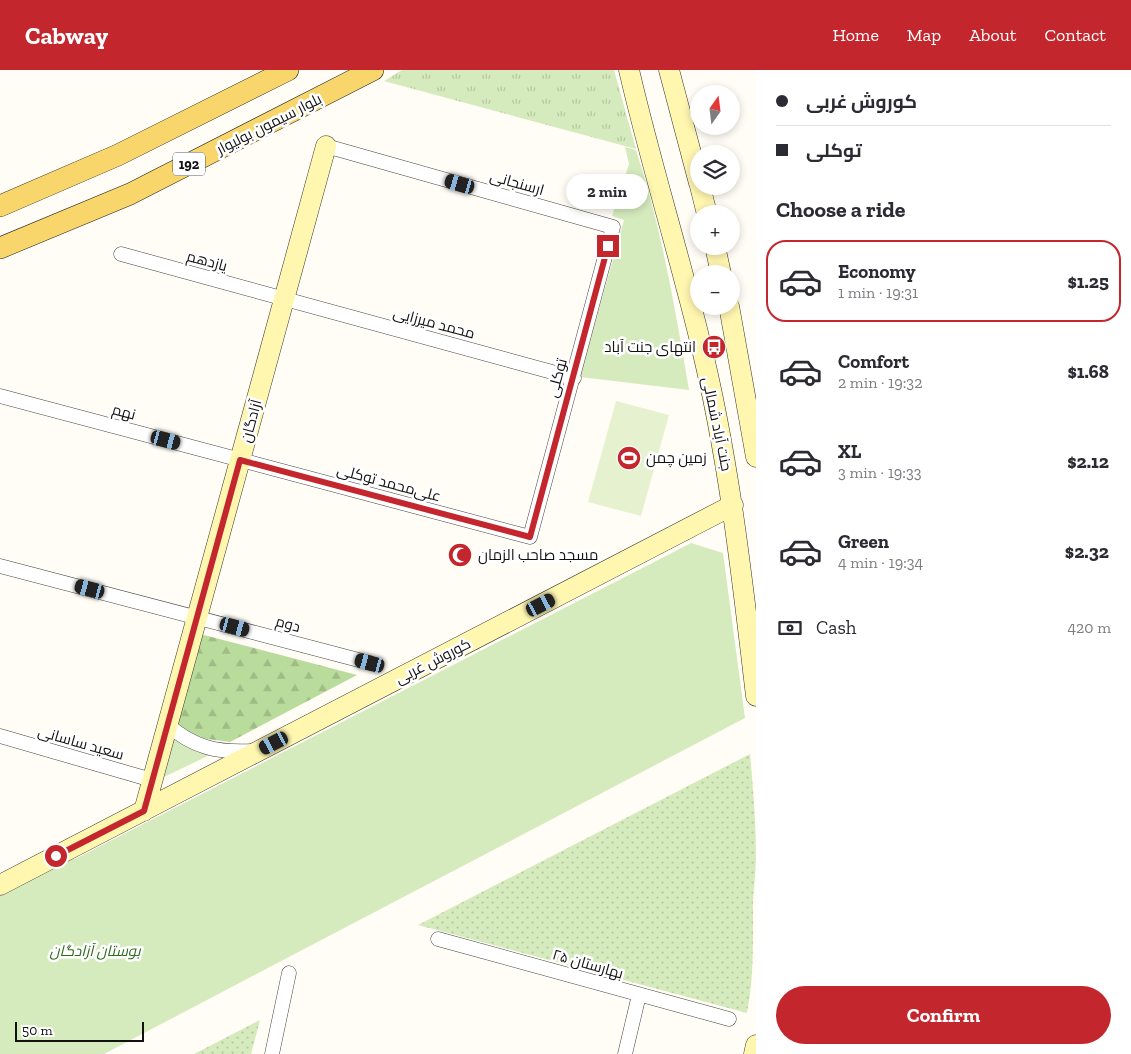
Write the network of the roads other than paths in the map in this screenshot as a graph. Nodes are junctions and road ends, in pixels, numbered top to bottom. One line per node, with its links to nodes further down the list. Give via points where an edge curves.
1 (288, 70): 8 (main road, 192, via 118,155)
2 (373, 70): 10 (main road, بلوار سیمون بولیوار / 192, via 130,194)
3 (622, 70): 5 (street, جنت آباد شمالی)
4 (669, 70): 7 (street)
5 (631, 80): 18 (street, جنت آباد شمالی, via 700,342)
6 (326, 146): 9 (street, ارسنجانی); 12 (street, آزادگان)
7 (690, 148)
8 (0, 206)
9 (613, 227): 14 (street, توکلی)
10 (0, 248)
11 (121, 254): 12 (street, یازدهم)
12 (284, 299): 14 (street, محمد میرزایی); 17 (street, آزادگان)
13 (731, 315): 16 (street, جنت آباد شمالی)
14 (574, 378): 19 (street, توکلی)
15 (0, 396): 17 (street, نهم)
16 (756, 457)
17 (240, 460): 19 (street, علی‌محمد توکلی); 21 (street, آزادگان)
18 (733, 505): 23 (street, جنت آباد شمالی); 26 (street, کوروش غربی)
19 (530, 537)
20 (0, 566): 21 (street, دوم)
21 (197, 617): 22 (street, دوم); 24 (street, آزادگان)
22 (370, 663)
23 (756, 696)
24 (168, 724): 26 (street, via 192,743 209,749); 27 (street, آزادگان)
25 (0, 736): 27 (street, سعید ساسانی)
26 (259, 751): 28 (street, کوروش غربی)
27 (152, 780): 28 (street, آزادگان)
28 (144, 811): 29 (street, کوروش غربی)
29 (0, 885)
30 (438, 939): 32 (street, بهارستان ۲۵)
31 (289, 973): 35 (street)
32 (638, 995): 33 (street, بهارستان ۲۵); 36 (street)
33 (729, 1019)
34 (756, 1046): 37 (street)
35 (272, 1054)
36 (624, 1054)
37 (754, 1054)

